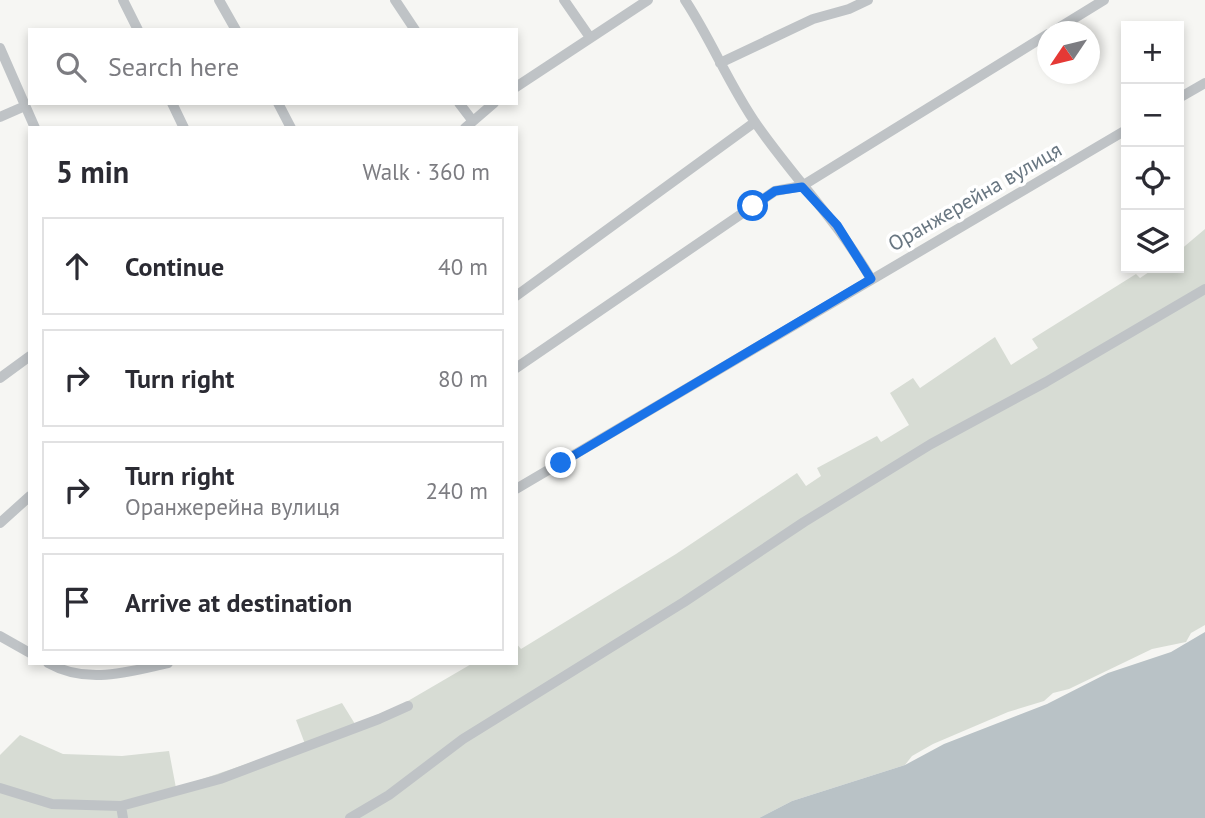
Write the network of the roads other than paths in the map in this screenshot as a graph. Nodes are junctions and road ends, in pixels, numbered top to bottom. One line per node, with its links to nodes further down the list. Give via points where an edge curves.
1 (123, 0): 10 (street)
2 (219, 0): 11 (street)
3 (395, 0): 12 (street)
4 (564, 0): 13 (street)
5 (648, 0): 13 (street)
6 (685, 0): 16 (street)
7 (868, 0): 16 (street, via 813,19)
8 (1104, 0): 9 (street)
9 (1070, 21)
10 (137, 28)
11 (235, 28)
12 (414, 28)
13 (589, 36): 18 (street)
14 (1037, 41): 32 (street)
15 (0, 48): 24 (street)
16 (720, 62): 26 (street)
17 (1205, 83): 19 (street)
18 (518, 86)
19 (1184, 96)
20 (173, 105): 29 (street)
21 (279, 105): 30 (street)
22 (461, 105): 27 (street)
23 (492, 105): 27 (street)
24 (25, 106): 25 (street); 28 (street)
25 (0, 117)
26 (755, 122): 32 (street); 35 (street)
27 (468, 124)
28 (34, 126)
29 (183, 126)
30 (290, 126)
31 (1121, 133): 33 (street, Оранжерейна вулиця)
32 (802, 187): 33 (street, via 837,225); 37 (street, via 775,191)
33 (871, 279): 39 (street, Оранжерейна вулиця)
34 (1205, 289): 50 (street, via 931,444 804,522 463,740)
35 (518, 295)
36 (28, 357): 38 (street)
37 (518, 367)
38 (0, 378)
39 (518, 488)
40 (28, 498): 41 (street)
41 (0, 523)
42 (0, 636): 43 (street)
43 (28, 652)
44 (52, 665): 45 (street, via 93,676)
45 (160, 665)
46 (408, 706): 48 (street, via 197,787)
47 (0, 788): 48 (street, via 52,803)
48 (121, 806): 49 (street)
49 (123, 818)
50 (350, 818)

